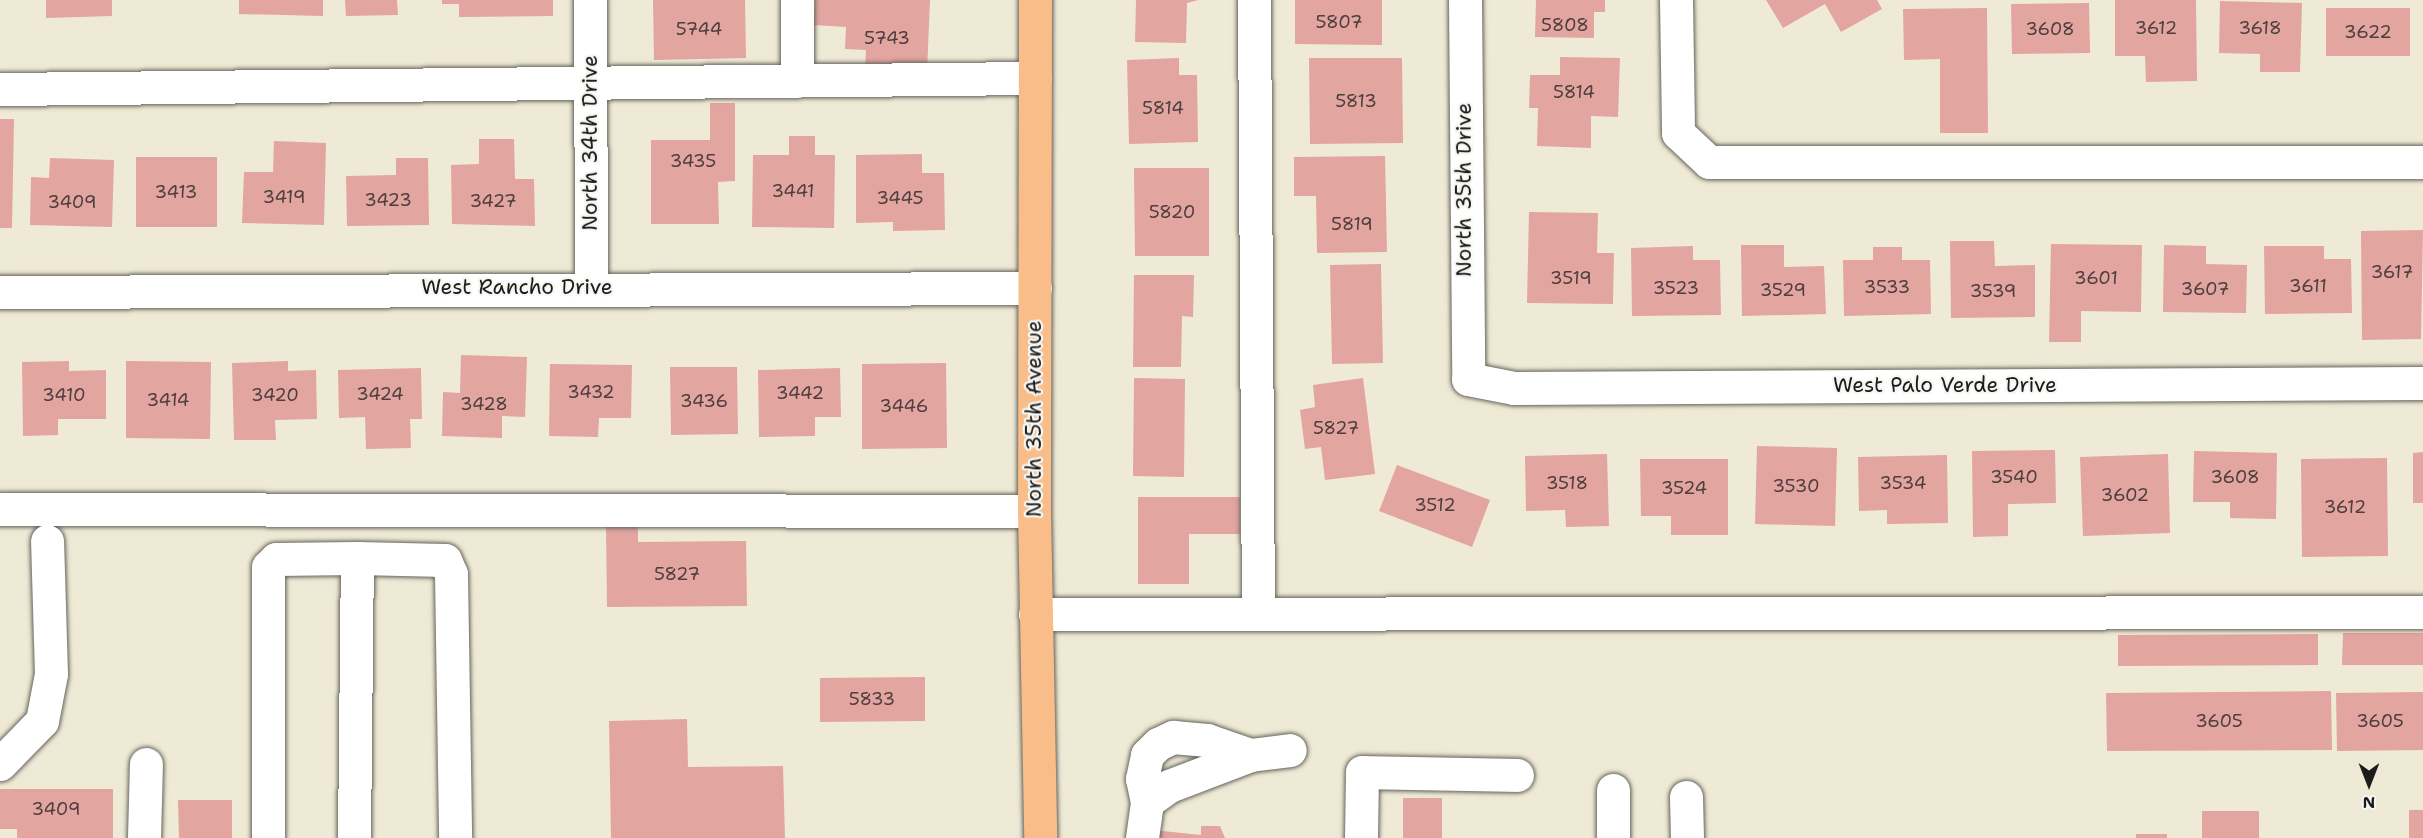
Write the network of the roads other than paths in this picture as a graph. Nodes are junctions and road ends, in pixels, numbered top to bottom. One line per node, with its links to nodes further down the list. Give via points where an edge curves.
1 (590, 0): 9 (street, North 34th Drive)
2 (797, 0): 8 (street)
3 (1035, 0): 7 (main road, North 35th Avenue)
4 (1254, 0): 23 (street)
5 (1465, 0): 15 (street, North 35th Drive)
6 (1676, 0): 11 (street, via 1678,133 1709,162)
7 (1035, 78): 8 (street); 13 (main road, North 35th Avenue)
8 (797, 81): 9 (street)
9 (590, 84): 10 (street); 12 (street, North 34th Drive)
10 (0, 89)
11 (2423, 162)
12 (591, 286): 13 (street, West Rancho Drive); 14 (street, West Rancho Drive)
13 (1035, 288): 18 (main road, North 35th Avenue)
14 (0, 292)
15 (1468, 379): 16 (street, West Palo Verde Drive, via 1514,387)
16 (2423, 382)
17 (0, 509): 18 (street)
18 (1034, 511): 22 (main road, North 35th Avenue)
19 (47, 541): 25 (street, via 51,674 42,721)
20 (357, 558): 31 (street, via 276,559 268,567 264,604); 32 (street); 33 (street, via 445,560 453,585)
21 (2423, 612): 23 (street)
22 (1035, 614): 23 (street); 34 (main road, North 35th Avenue)
23 (1258, 614)
24 (1290, 750): 35 (street, via 1250,755 1207,740 1173,737 1158,744 1147,755 1142,779 1147,802)
25 (0, 764)
26 (146, 764): 30 (street)
27 (1517, 775): 36 (street, via 1362,772)
28 (1613, 790): 37 (street)
29 (1686, 797): 38 (street)
30 (144, 838)
31 (268, 838)
32 (354, 838)
33 (455, 838)
34 (1040, 838)
35 (1142, 838)
36 (1361, 838)
37 (1613, 838)
38 (1687, 838)

